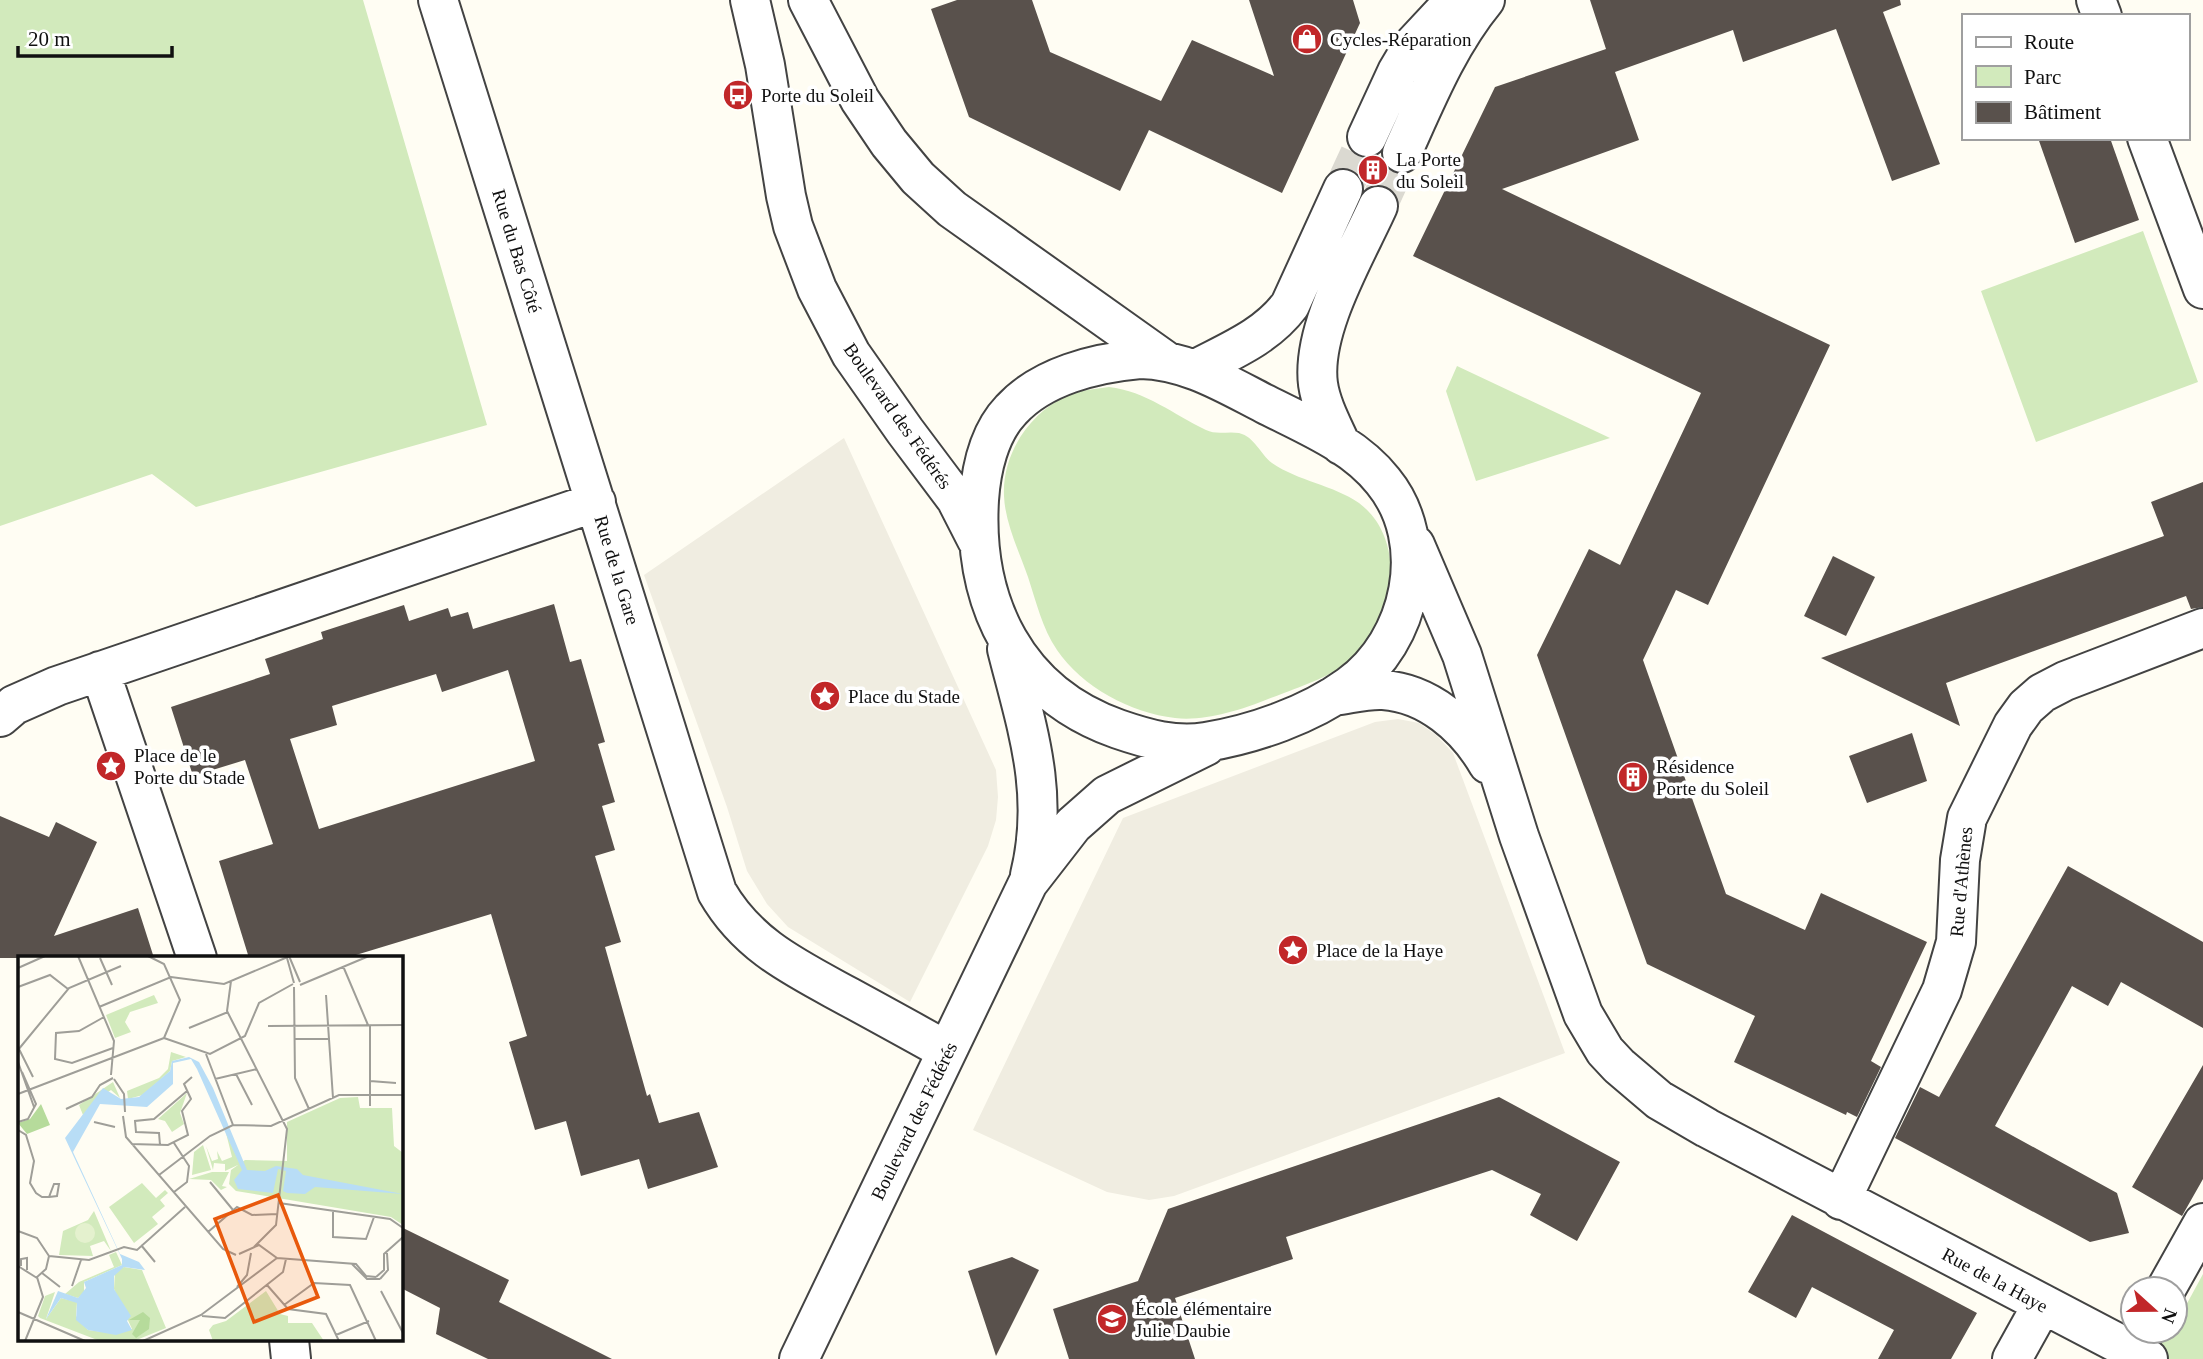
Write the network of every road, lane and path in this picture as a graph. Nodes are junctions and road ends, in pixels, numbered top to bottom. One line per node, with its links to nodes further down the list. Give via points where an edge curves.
1 (438, 0): 13 (street, Rue du Bas Côté)
2 (750, 0): 15 (street, Boulevard des Fédérés, via 788,206 817,289 851,354 956,499)
3 (808, 0): 11 (street, via 860,100 918,178 952,209)
4 (1472, 2): 5 (street, via 1413,45); 7 (street)
5 (1367, 137)
6 (2148, 140): 10 (street)
7 (1402, 153)
8 (1343, 189): 11 (street, via 1282,315 1242,346)
9 (1378, 206): 12 (street, via 1331,311 1319,353 1318,384)
10 (2203, 289)
11 (1181, 365): 12 (street); 15 (street, via 1140,359 1108,362 1037,389 1011,410 993,438 984,468)
12 (1341, 445): 14 (street, via 1381,478)
13 (596, 502): 18 (street, Rue de la Gare); 25 (street, Rue de la Gare, via 717,892 729,912 788,964)
14 (1406, 524): 19 (street, via 1411,581 1400,619 1368,669); 22 (street, via 1462,655)
15 (980, 547): 17 (street, via 984,576)
16 (2203, 628): 26 (street, Rue d'Athènes, via 2065,681 2042,693 2013,724 1967,818 1956,942 1942,990)
17 (1004, 637): 21 (street, via 1046,688 1093,719 1168,743); 23 (street, Boulevard des Fédérés, via 1039,798 1038,837)
18 (100, 671): 20 (street, Rue de la Gare, via 34,694); 24 (street)
19 (1334, 696): 21 (street, via 1295,715); 22 (street, via 1383,690 1439,709 1477,746)
20 (0, 717)
21 (1221, 739): 23 (street, Boulevard des Fédérés, via 1107,795 1073,825)
22 (1505, 795): 26 (street, via 1574,993 1605,1051 1637,1083 1681,1114)
23 (1028, 883): 25 (street, Boulevard des Fédérés)
24 (196, 956)
25 (947, 1051): 31 (street, Boulevard des Fédérés)
26 (1842, 1200): 29 (street, Rue de la Haye)
27 (2203, 1223): 28 (street)
28 (2174, 1275)
29 (2042, 1305): 30 (street, Rue de la Haye); 32 (street)
30 (2141, 1347)
31 (799, 1359)
32 (2012, 1359)

